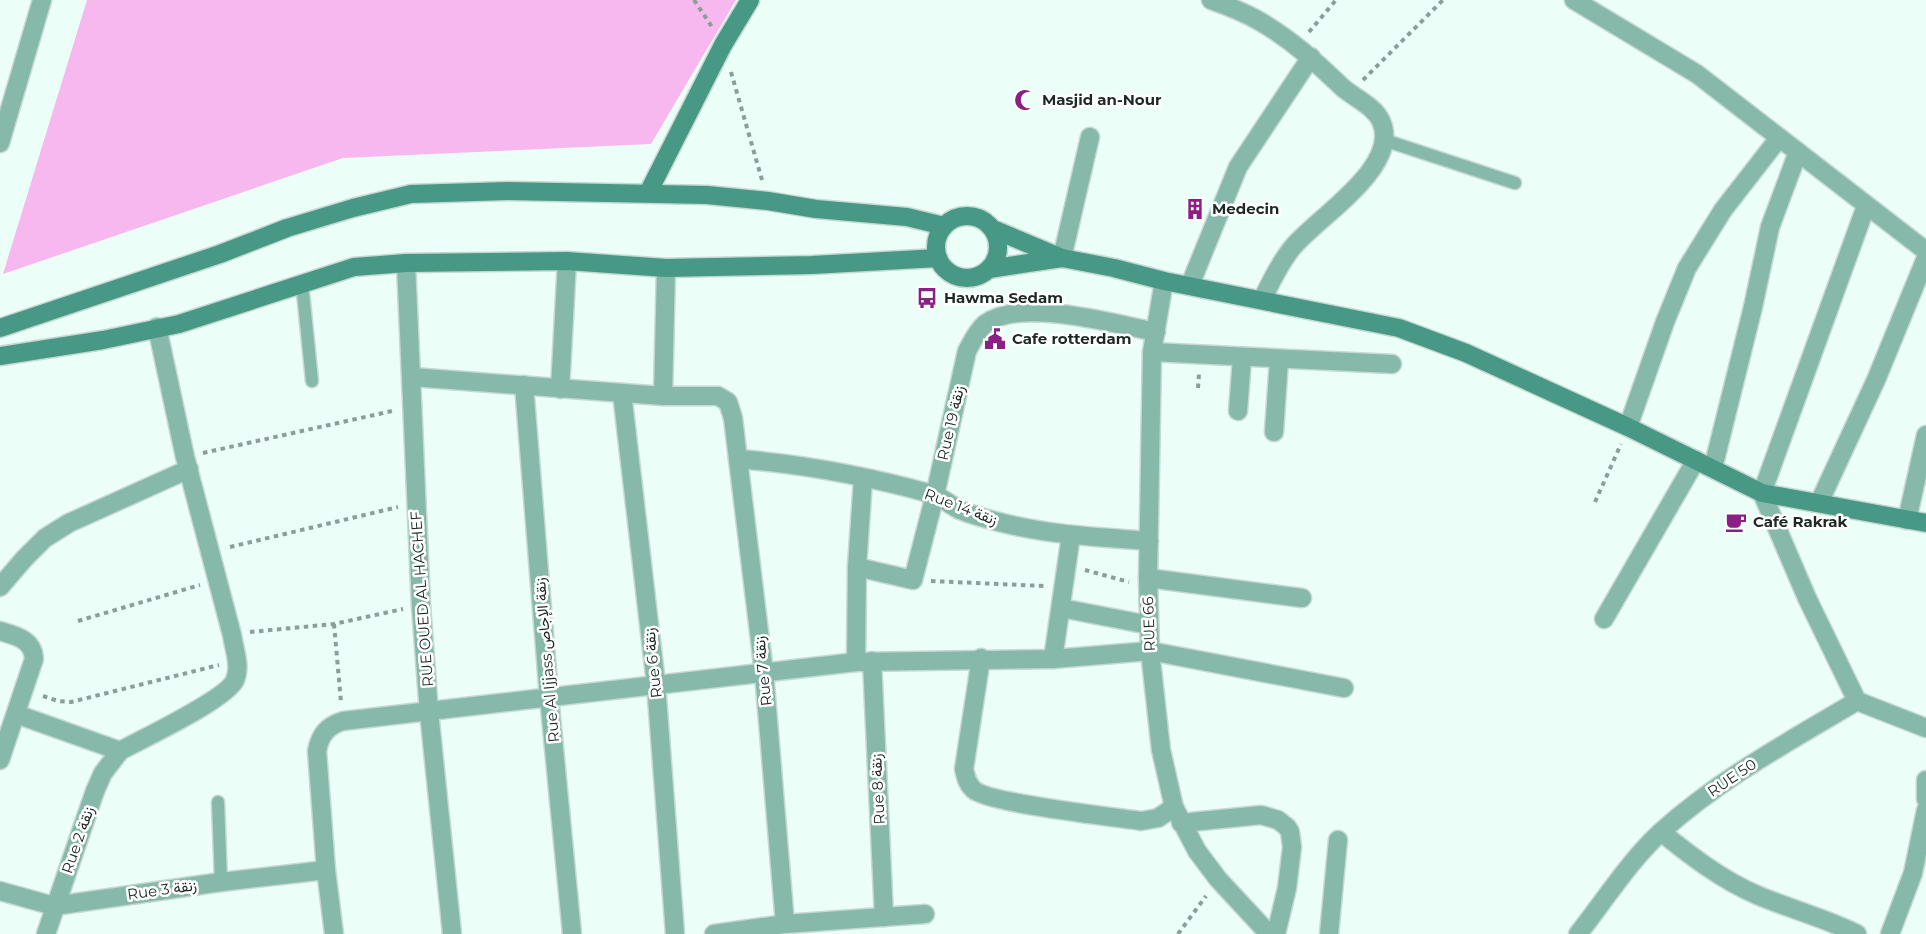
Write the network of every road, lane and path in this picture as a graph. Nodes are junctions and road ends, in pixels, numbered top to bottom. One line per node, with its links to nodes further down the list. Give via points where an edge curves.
1 (694, 0): 8 (path)
2 (750, 0): 8 (street)
3 (1211, 0): 9 (street, via 1260,21)
4 (1336, 0): 9 (path)
5 (1443, 0): 10 (path)
6 (1574, 0): 12 (street, via 1696,74)
7 (39, 3): 14 (street)
8 (723, 45): 17 (street); 18 (path)
9 (1304, 52): 10 (street); 32 (street, via 1238,167)
10 (1350, 94): 13 (street, via 1377,114)
11 (1090, 136): 24 (street)
12 (1779, 138): 15 (street); 50 (street, via 1723,210 1687,268)
13 (1384, 140): 16 (lane); 33 (street, via 1377,161 1365,178 1292,248)
14 (0, 143)
15 (1798, 152): 19 (street); 56 (street, via 1770,227)
16 (1515, 183)
17 (648, 194): 18 (street); 35 (street, via 508,191 429,193 384,199 287,228)
18 (768, 201): 20 (street, via 907,217)
19 (1866, 206): 22 (street); 58 (street)
20 (944, 226): 21 (street, via 969,215 987,222); 23 (street, via 936,241)
21 (993, 229): 24 (street); 29 (street, via 999,245)
22 (1926, 251)
23 (938, 258): 28 (street); 29 (street, via 951,274 961,278 981,275)
24 (1062, 258): 29 (street); 30 (street)
25 (1926, 258): 62 (street, via 1876,380)
26 (567, 261): 27 (street); 28 (street); 45 (street)
27 (405, 263): 31 (street, via 354,267); 42 (street, RUE OUED AL HACHEF)
28 (666, 268): 47 (street)
29 (989, 269)
30 (1164, 281): 32 (street); 36 (street, RUE 66)
31 (302, 283): 34 (street, via 179,324); 43 (lane)
32 (1190, 285): 33 (street)
33 (1262, 300): 50 (street, via 1399,328 1466,353)
34 (157, 327): 38 (street); 55 (street)
35 (0, 328)
36 (1156, 332): 37 (street, RUE 66); 59 (street, Rue 19 زنقة, via 1049,313 1002,316 985,325 968,351)
37 (1152, 352): 39 (street); 66 (street, RUE 66)
38 (0, 356)
39 (1242, 358): 40 (street); 49 (street)
40 (1279, 360): 41 (street); 51 (street)
41 (1392, 364)
42 (412, 377): 44 (street); 48 (street, RUE OUED AL HACHEF)
43 (312, 381)
44 (524, 385): 45 (street); 93 (street, Rue Al Ijjass زنقة الإجاص)
45 (560, 389): 46 (street)
46 (622, 393): 47 (street); 90 (street, Rue 6 زنقة)
47 (663, 396): 53 (street, Rue 7 زنقة, via 720,397 728,402)
48 (413, 406): 55 (path); 60 (street, RUE OUED AL HACHEF)
49 (1238, 411)
50 (1629, 427): 54 (street); 61 (path)
51 (1274, 432)
52 (1926, 435): 63 (street)
53 (738, 459): 57 (street, Rue 14 زنقة); 89 (street, Rue 7 زنقة)
54 (1696, 460): 56 (street); 78 (street)
55 (187, 463): 67 (street); 73 (street, via 45,538)
56 (1713, 468): 58 (street)
57 (862, 479): 59 (street, Rue 14 زنقة); 69 (street, Rue 8 زنقة)
58 (1762, 493): 62 (street); 94 (street, via 1806,598)
59 (935, 495): 65 (street, Rue 14 زنقة, via 961,510 999,522); 71 (street, Rue 19 زنقة)
60 (416, 502): 67 (path); 76 (street, RUE OUED AL HACHEF)
61 (1595, 502)
62 (1819, 503): 63 (street)
63 (1907, 520): 64 (street)
64 (1926, 523)
65 (1071, 535): 66 (street, Rue 14 زنقة); 68 (street)
66 (1149, 542): 72 (street, RUE 66)
67 (211, 552): 70 (street)
68 (1067, 564): 72 (path); 74 (street)
69 (857, 567): 71 (street); 88 (street, Rue 8 زنقة, via 856,623)
70 (218, 579): 79 (path); 83 (street)
71 (913, 580): 74 (path)
72 (1148, 583): 75 (street); 81 (street, RUE 66)
73 (0, 587)
74 (1064, 587): 77 (street)
75 (1302, 598)
76 (421, 606): 80 (path); 95 (street, RUE OUED AL HACHEF)
77 (1061, 608): 81 (street); 86 (street)
78 (1604, 620)
79 (78, 621)
80 (334, 624): 83 (path); 97 (path)
81 (1149, 626): 84 (street, RUE 66)
82 (0, 631): 91 (street, via 18,636 31,646 34,659)
83 (232, 634): 87 (street)
84 (1150, 651): 86 (street); 92 (street); 105 (street, RUE 66, via 1161,750)
85 (981, 658): 86 (street); 88 (street); 105 (street, via 964,769 974,790 1000,799 1141,821)
86 (1053, 659)
87 (237, 660): 91 (path, via 71,702 51,699); 99 (street, via 236,678 227,690)
88 (864, 661): 89 (street); 114 (street, Rue 8 زنقة)
89 (764, 673): 90 (street); 115 (street, Rue 7 زنقة)
90 (656, 684): 93 (street); 120 (street, Rue 6 زنقة)
91 (24, 687): 96 (street)
92 (1344, 688)
93 (549, 697): 95 (street); 119 (street, Rue Al Ijjass زنقة الإجاص)
94 (1857, 701): 98 (street); 106 (street, RUE 50, via 1715,788)
95 (429, 712): 97 (street); 118 (street, RUE OUED AL HACHEF)
96 (16, 714): 99 (street); 100 (street)
97 (343, 721): 108 (street, via 326,730 317,751)
98 (1926, 728)
99 (120, 751): 112 (street, Rue 2 زنقة, via 99,781)
100 (0, 760)
101 (1926, 780): 102 (street)
102 (1926, 799)
103 (218, 802): 110 (lane)
104 (1926, 810): 128 (street, via 1912,873)
105 (1178, 815): 109 (street, RUE 66); 124 (street, via 1207,821 1261,814 1287,827 1292,847 1283,914)
106 (1661, 832): 126 (street, RUE 50); 127 (street, via 1699,862 1755,894)
107 (1338, 840): 125 (street)
108 (326, 870): 110 (street, Rue 3 زنقة); 117 (street)
109 (1218, 879): 122 (path); 123 (street, RUE 66)
110 (221, 882): 112 (street, Rue 3 زنقة)
111 (0, 891): 112 (street, Rue 3 زنقة)
112 (54, 906): 116 (street, Rue 2 زنقة)
113 (925, 914): 114 (street)
114 (884, 917): 115 (street)
115 (785, 924): 121 (street)
116 (46, 934)
117 (334, 934)
118 (452, 934)
119 (572, 934)
120 (675, 934)
121 (714, 934)
122 (1178, 934)
123 (1269, 934)
124 (1276, 934)
125 (1329, 934)
126 (1578, 934)
127 (1857, 934)
128 (1890, 934)

